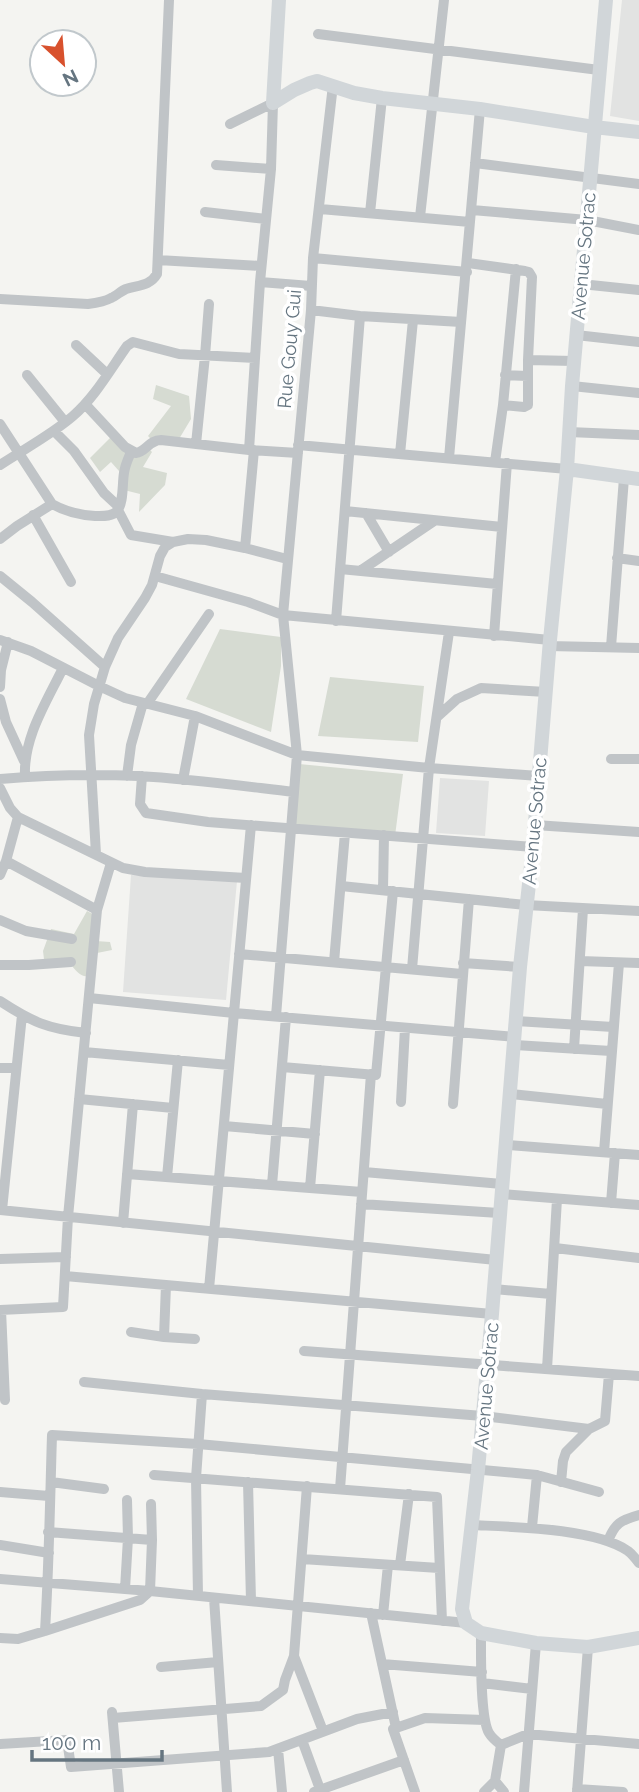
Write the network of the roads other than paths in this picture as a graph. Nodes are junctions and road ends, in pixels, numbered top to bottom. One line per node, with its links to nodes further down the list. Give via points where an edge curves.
1 (169, 0): 31 (street)
2 (279, 0): 10 (street)
3 (444, 0): 6 (street)
4 (606, 0): 7 (street, Avenue Sotrac)
5 (317, 34): 6 (street)
6 (439, 49): 7 (street); 11 (street)
7 (599, 70): 14 (street, Avenue Sotrac)
8 (333, 85): 9 (street); 10 (street, via 310,83); 21 (street, Rue Gouy Gui)
9 (382, 98): 11 (street); 24 (street)
10 (273, 103): 13 (street); 18 (street)
11 (433, 104): 12 (street); 25 (street)
12 (480, 110): 14 (street); 16 (street)
13 (230, 124)
14 (594, 127): 15 (street); 19 (street, Avenue Sotrac)
15 (639, 132)
16 (475, 163): 19 (street); 22 (street)
17 (216, 165): 18 (street)
18 (271, 169): 26 (street)
19 (591, 178): 20 (street); 27 (street, Avenue Sotrac)
20 (639, 184)
21 (320, 209): 24 (street); 30 (street, Rue Gouy Gui)
22 (472, 210): 27 (street); 28 (street)
23 (205, 212): 26 (street)
24 (370, 213): 25 (street)
25 (420, 217): 28 (street)
26 (266, 219): 32 (street)
27 (587, 220): 29 (street); 36 (street, Avenue Sotrac)
28 (470, 222): 33 (street)
29 (639, 230)
30 (313, 258): 33 (street); 37 (street, Rue Gouy Gui)
31 (158, 260): 32 (street); 39 (street, via 153,280 100,302)
32 (261, 266): 35 (street)
33 (467, 267): 34 (street); 44 (street)
34 (516, 269): 50 (street, via 529,272 533,279); 54 (street)
35 (260, 282): 37 (street); 49 (street)
36 (581, 284): 38 (street); 45 (street, Avenue Sotrac)
37 (312, 286): 41 (street, Rue Gouy Gui)
38 (639, 290)
39 (0, 299)
40 (209, 304): 48 (street)
41 (311, 310): 42 (street); 66 (street, Rue Gouy Gui)
42 (360, 317): 43 (street); 67 (street)
43 (413, 320): 44 (street); 71 (street)
44 (461, 322): 72 (street)
45 (576, 335): 46 (street); 51 (street, Avenue Sotrac)
46 (639, 342)
47 (76, 345): 52 (street)
48 (205, 356): 49 (street); 52 (street, via 133,342); 65 (street)
49 (255, 358): 68 (street)
50 (528, 360): 51 (street); 55 (street)
51 (574, 361): 56 (street, Avenue Sotrac)
52 (107, 374): 58 (street)
53 (27, 375): 60 (street)
54 (505, 375): 55 (street); 59 (street)
55 (528, 376): 59 (street, via 527,407)
56 (572, 386): 57 (street); 63 (street, Avenue Sotrac)
57 (639, 393)
58 (85, 404): 60 (street); 70 (street)
59 (503, 405): 73 (street)
60 (65, 422): 62 (street)
61 (0, 424): 69 (street)
62 (54, 430): 69 (street); 80 (street)
63 (569, 432): 64 (street); 76 (street, Avenue Sotrac)
64 (639, 435)
65 (195, 444): 68 (street); 70 (street, via 156,440 140,453)
66 (298, 449): 67 (street); 68 (street); 91 (street, Rue Gouy Gui)
67 (350, 449): 71 (street); 81 (street)
68 (251, 450): 88 (street)
69 (19, 452): 75 (street); 79 (street)
70 (131, 452): 80 (street)
71 (400, 454): 72 (street)
72 (449, 458): 73 (street)
73 (495, 462): 74 (street)
74 (507, 463): 76 (street); 85 (street)
75 (0, 465)
76 (566, 469): 77 (street); 105 (street, Avenue Sotrac)
77 (624, 478): 78 (street); 90 (street)
78 (639, 479)
79 (52, 504): 80 (street, via 80,515 111,515); 83 (street)
80 (118, 509): 87 (street, via 131,535)
81 (345, 511): 82 (street); 93 (street)
82 (366, 513): 84 (street); 89 (street)
83 (33, 515): 86 (street); 97 (street)
84 (435, 520): 85 (street); 89 (street)
85 (502, 527): 98 (street)
86 (0, 539)
87 (173, 542): 88 (street, via 188,538); 96 (street, via 160,556)
88 (245, 548): 91 (street)
89 (389, 551): 94 (street)
90 (617, 558): 92 (street); 106 (street)
91 (287, 559): 100 (street, Rue Gouy Gui)
92 (639, 561)
93 (340, 569): 94 (street); 101 (street)
94 (360, 571): 98 (street)
95 (0, 576): 108 (street)
96 (155, 576): 100 (street); 108 (street)
97 (71, 582)
98 (498, 584): 103 (street)
99 (209, 614): 114 (street)
100 (283, 615): 101 (street); 117 (street, Rue Gouy Gui)
101 (336, 621): 102 (street)
102 (449, 632): 103 (street); 116 (street)
103 (494, 636): 105 (street)
104 (4, 641): 109 (street); 110 (street)
105 (550, 643): 106 (street); 112 (street, Avenue Sotrac)
106 (611, 647): 107 (street)
107 (639, 648)
108 (105, 667): 111 (street)
109 (63, 668): 111 (street); 120 (street, via 31,734)
110 (0, 687)
111 (99, 687): 114 (street); 122 (street, via 90,721)
112 (546, 692): 116 (street, via 481,688 457,699); 125 (street, Avenue Sotrac)
113 (0, 699): 120 (street)
114 (145, 704): 115 (street); 123 (street, via 131,745)
115 (195, 716): 117 (street); 128 (street)
116 (436, 718): 121 (street)
117 (297, 755): 121 (street); 130 (street, Rue Gouy Gui)
118 (611, 759): 119 (street)
119 (639, 759)
120 (24, 761): 126 (street)
121 (429, 768): 125 (street); 138 (street)
122 (91, 775): 123 (street); 126 (street); 140 (street)
123 (127, 776): 124 (street)
124 (142, 776): 128 (street); 132 (street, via 140,804 146,813)
125 (539, 776): 133 (street, Avenue Sotrac)
126 (25, 777): 127 (street)
127 (0, 779)
128 (183, 780): 130 (street)
129 (0, 788): 131 (street)
130 (294, 792): 134 (street, Rue Gouy Gui)
131 (18, 817): 140 (street); 141 (street)
132 (251, 825): 134 (street); 144 (street)
133 (535, 825): 136 (street); 139 (street, Avenue Sotrac)
134 (291, 828): 135 (street); 156 (street, Rue Gouy Gui)
135 (345, 832): 137 (street); 145 (street)
136 (639, 832)
137 (384, 835): 138 (street); 146 (street)
138 (423, 838): 139 (street); 147 (street)
139 (533, 847): 149 (street, Avenue Sotrac)
140 (96, 854): 142 (street)
141 (6, 861): 143 (street); 151 (street)
142 (111, 863): 144 (street, via 145,872); 151 (street)
143 (0, 875)
144 (246, 878): 155 (street)
145 (341, 886): 146 (street); 159 (street)
146 (388, 891): 147 (street); 163 (street)
147 (419, 894): 148 (street); 166 (street)
148 (469, 898): 149 (street); 165 (street)
149 (526, 905): 150 (street); 164 (street, Avenue Sotrac)
150 (583, 909): 152 (street); 157 (street)
151 (97, 910): 167 (street)
152 (639, 911)
153 (0, 920): 154 (street, via 26,931)
154 (72, 939)
155 (239, 954): 156 (street); 169 (street)
156 (281, 958): 159 (street); 171 (street, Rue Gouy Gui)
157 (580, 961): 160 (street); 173 (street)
158 (71, 962): 162 (street)
159 (334, 962): 163 (street)
160 (619, 963): 161 (street); 175 (street)
161 (639, 963)
162 (0, 965)
163 (386, 967): 166 (street); 174 (street)
164 (520, 967): 165 (street); 172 (street, Avenue Sotrac)
165 (463, 968): 166 (street); 177 (street)
166 (412, 969)
167 (89, 998): 169 (street); 178 (street)
168 (0, 1002): 170 (street)
169 (234, 1013): 171 (street); 184 (street)
170 (22, 1015): 178 (street, via 54,1028); 187 (street)
171 (281, 1017): 174 (street); 185 (street, Rue Gouy Gui)
172 (516, 1021): 173 (street); 179 (street, Avenue Sotrac)
173 (576, 1024): 175 (street); 180 (street)
174 (381, 1026): 176 (street); 189 (street, via 376,1074)
175 (613, 1027): 181 (street)
176 (405, 1028): 177 (street); 192 (street)
177 (458, 1032): 179 (street); 194 (street)
178 (86, 1033): 182 (street)
179 (515, 1041): 180 (street); 190 (street, Avenue Sotrac)
180 (574, 1049): 181 (street)
181 (611, 1051): 195 (street)
182 (84, 1052): 183 (street); 191 (street)
183 (178, 1060): 184 (street); 196 (street)
184 (229, 1065): 197 (street)
185 (282, 1067): 188 (street); 198 (street, Rue Gouy Gui)
186 (0, 1068): 187 (street)
187 (16, 1068): 203 (street)
188 (320, 1070): 189 (street); 199 (street)
189 (371, 1074): 204 (street)
190 (511, 1094): 195 (street); 200 (street, Avenue Sotrac)
191 (79, 1100): 193 (street); 218 (street)
192 (401, 1102)
193 (133, 1104): 196 (street); 205 (street)
194 (453, 1104)
195 (607, 1104): 201 (street)
196 (173, 1108): 206 (street)
197 (224, 1126): 198 (street); 207 (street)
198 (277, 1131): 199 (street); 208 (street, Rue Gouy Gui)
199 (315, 1134): 209 (street)
200 (507, 1145): 201 (street); 210 (street, Avenue Sotrac)
201 (609, 1153): 202 (street); 213 (street)
202 (639, 1155)
203 (3, 1163): 216 (street)
204 (364, 1172): 210 (street); 211 (street)
205 (127, 1174): 206 (street); 219 (street)
206 (167, 1177): 207 (street)
207 (219, 1181): 208 (street); 220 (street)
208 (272, 1185): 209 (street)
209 (310, 1188): 211 (street)
210 (502, 1189): 212 (street); 217 (street, Avenue Sotrac)
211 (362, 1192): 214 (street)
212 (558, 1199): 213 (street); 222 (street)
213 (611, 1203): 215 (street)
214 (361, 1204): 217 (street); 221 (street)
215 (639, 1205)
216 (1, 1210): 218 (street)
217 (499, 1213): 226 (street, Avenue Sotrac)
218 (68, 1217): 219 (street); 223 (street)
219 (123, 1223): 220 (street)
220 (214, 1232): 221 (street); 229 (street)
221 (358, 1246): 226 (street); 232 (street)
222 (555, 1248): 224 (street); 231 (street)
223 (66, 1257): 225 (street); 227 (street)
224 (639, 1258)
225 (0, 1259)
226 (496, 1260): 230 (street, Avenue Sotrac)
227 (65, 1276): 228 (street); 233 (street, via 63,1307)
228 (166, 1285): 229 (street); 236 (street)
229 (209, 1289): 232 (street)
230 (494, 1289): 231 (street); 234 (street, Avenue Sotrac)
231 (551, 1294): 242 (street)
232 (354, 1301): 234 (street); 239 (street)
233 (0, 1310): 240 (street)
234 (492, 1314): 241 (street, Avenue Sotrac)
235 (131, 1332): 236 (street)
236 (164, 1337): 237 (street)
237 (195, 1339)
238 (304, 1351): 239 (street)
239 (350, 1353): 241 (street); 248 (street)
240 (1, 1358): 247 (street)
241 (488, 1364): 242 (street); 249 (street, Avenue Sotrac)
242 (547, 1369): 243 (street)
243 (609, 1374): 244 (street); 250 (street, via 605,1421)
244 (639, 1376)
245 (84, 1382): 246 (street)
246 (202, 1394): 248 (street); 251 (street)
247 (5, 1400)
248 (346, 1405): 249 (street); 252 (street)
249 (483, 1416): 250 (street); 253 (street, Avenue Sotrac)
250 (589, 1429): 259 (street, via 566,1452)
251 (198, 1444): 252 (street); 256 (street); 257 (street, via 52,1435)
252 (342, 1458): 253 (street); 262 (street)
253 (478, 1470): 255 (street); 270 (street, Avenue Sotrac)
254 (154, 1475): 256 (street)
255 (537, 1475): 259 (street); 271 (street)
256 (196, 1478): 258 (street); 288 (street)
257 (51, 1482): 261 (street); 266 (street)
258 (248, 1482): 260 (street); 290 (street)
259 (562, 1482): 264 (street)
260 (307, 1486): 262 (street); 279 (street)
261 (104, 1489)
262 (340, 1489): 265 (street)
263 (0, 1492): 266 (street)
264 (599, 1492)
265 (409, 1494): 282 (street); 283 (street, via 436,1497)
266 (49, 1496): 272 (street)
267 (127, 1500): 273 (street)
268 (151, 1504): 274 (street)
269 (639, 1516): 275 (street, via 620,1522)
270 (472, 1525): 271 (street); 295 (street, Avenue Sotrac, via 463,1609)
271 (532, 1527): 275 (street)
272 (48, 1532): 273 (street); 278 (street)
273 (128, 1538): 274 (street); 286 (street)
274 (152, 1540): 287 (street)
275 (608, 1541): 277 (street)
276 (0, 1545): 278 (street)
277 (634, 1550): 280 (street)
278 (49, 1553): 285 (street)
279 (302, 1559): 281 (street); 291 (street)
280 (639, 1563)
281 (388, 1565): 282 (street); 293 (street)
282 (400, 1566): 283 (street)
283 (439, 1568): 294 (street)
284 (0, 1579): 285 (street)
285 (48, 1583): 286 (street); 296 (street)
286 (125, 1589): 287 (street)
287 (150, 1591): 288 (street); 296 (street, via 140,1600)
288 (198, 1596): 289 (street)
289 (214, 1598): 290 (street); 303 (street)
290 (251, 1601): 291 (street)
291 (298, 1606): 292 (street); 302 (street)
292 (371, 1613): 293 (street); 304 (street)
293 (383, 1615): 294 (street)
294 (442, 1621): 295 (street)
295 (466, 1623): 297 (street)
296 (45, 1631): 299 (street, via 18,1639)
297 (481, 1633): 300 (street); 306 (street)
298 (639, 1637): 301 (street)
299 (0, 1638)
300 (536, 1643): 301 (street); 307 (street)
301 (588, 1647): 314 (street)
302 (294, 1656): 308 (street, via 283,1690 276,1696 261,1706); 312 (street)
303 (218, 1662): 305 (street); 308 (street)
304 (382, 1664): 306 (street); 309 (street)
305 (161, 1667)
306 (482, 1677): 307 (street); 310 (street)
307 (532, 1689): 313 (street)
308 (221, 1710): 320 (street); 322 (street, via 113,1715)
309 (393, 1712): 311 (street); 312 (street)
310 (485, 1720): 311 (street, via 425,1718); 318 (street)
311 (396, 1727): 321 (street)
312 (323, 1731): 315 (street)
313 (528, 1734): 314 (street); 318 (street); 332 (street)
314 (581, 1739): 317 (street); 325 (street)
315 (302, 1740): 319 (street); 324 (street)
316 (2, 1744): 322 (street, via 67,1740 71,1767)
317 (639, 1744)
318 (500, 1745): 323 (street)
319 (278, 1749): 320 (street); 328 (street)
320 (224, 1756): 322 (street); 327 (street)
321 (404, 1760): 324 (street); 329 (street)
322 (116, 1764): 326 (street)
323 (495, 1781): 330 (street); 331 (street)
324 (319, 1791)
325 (577, 1791): 333 (street)
326 (119, 1792)
327 (227, 1792)
328 (282, 1792)
329 (415, 1792)
330 (484, 1792)
331 (504, 1792)
332 (524, 1792)
333 (623, 1792)

